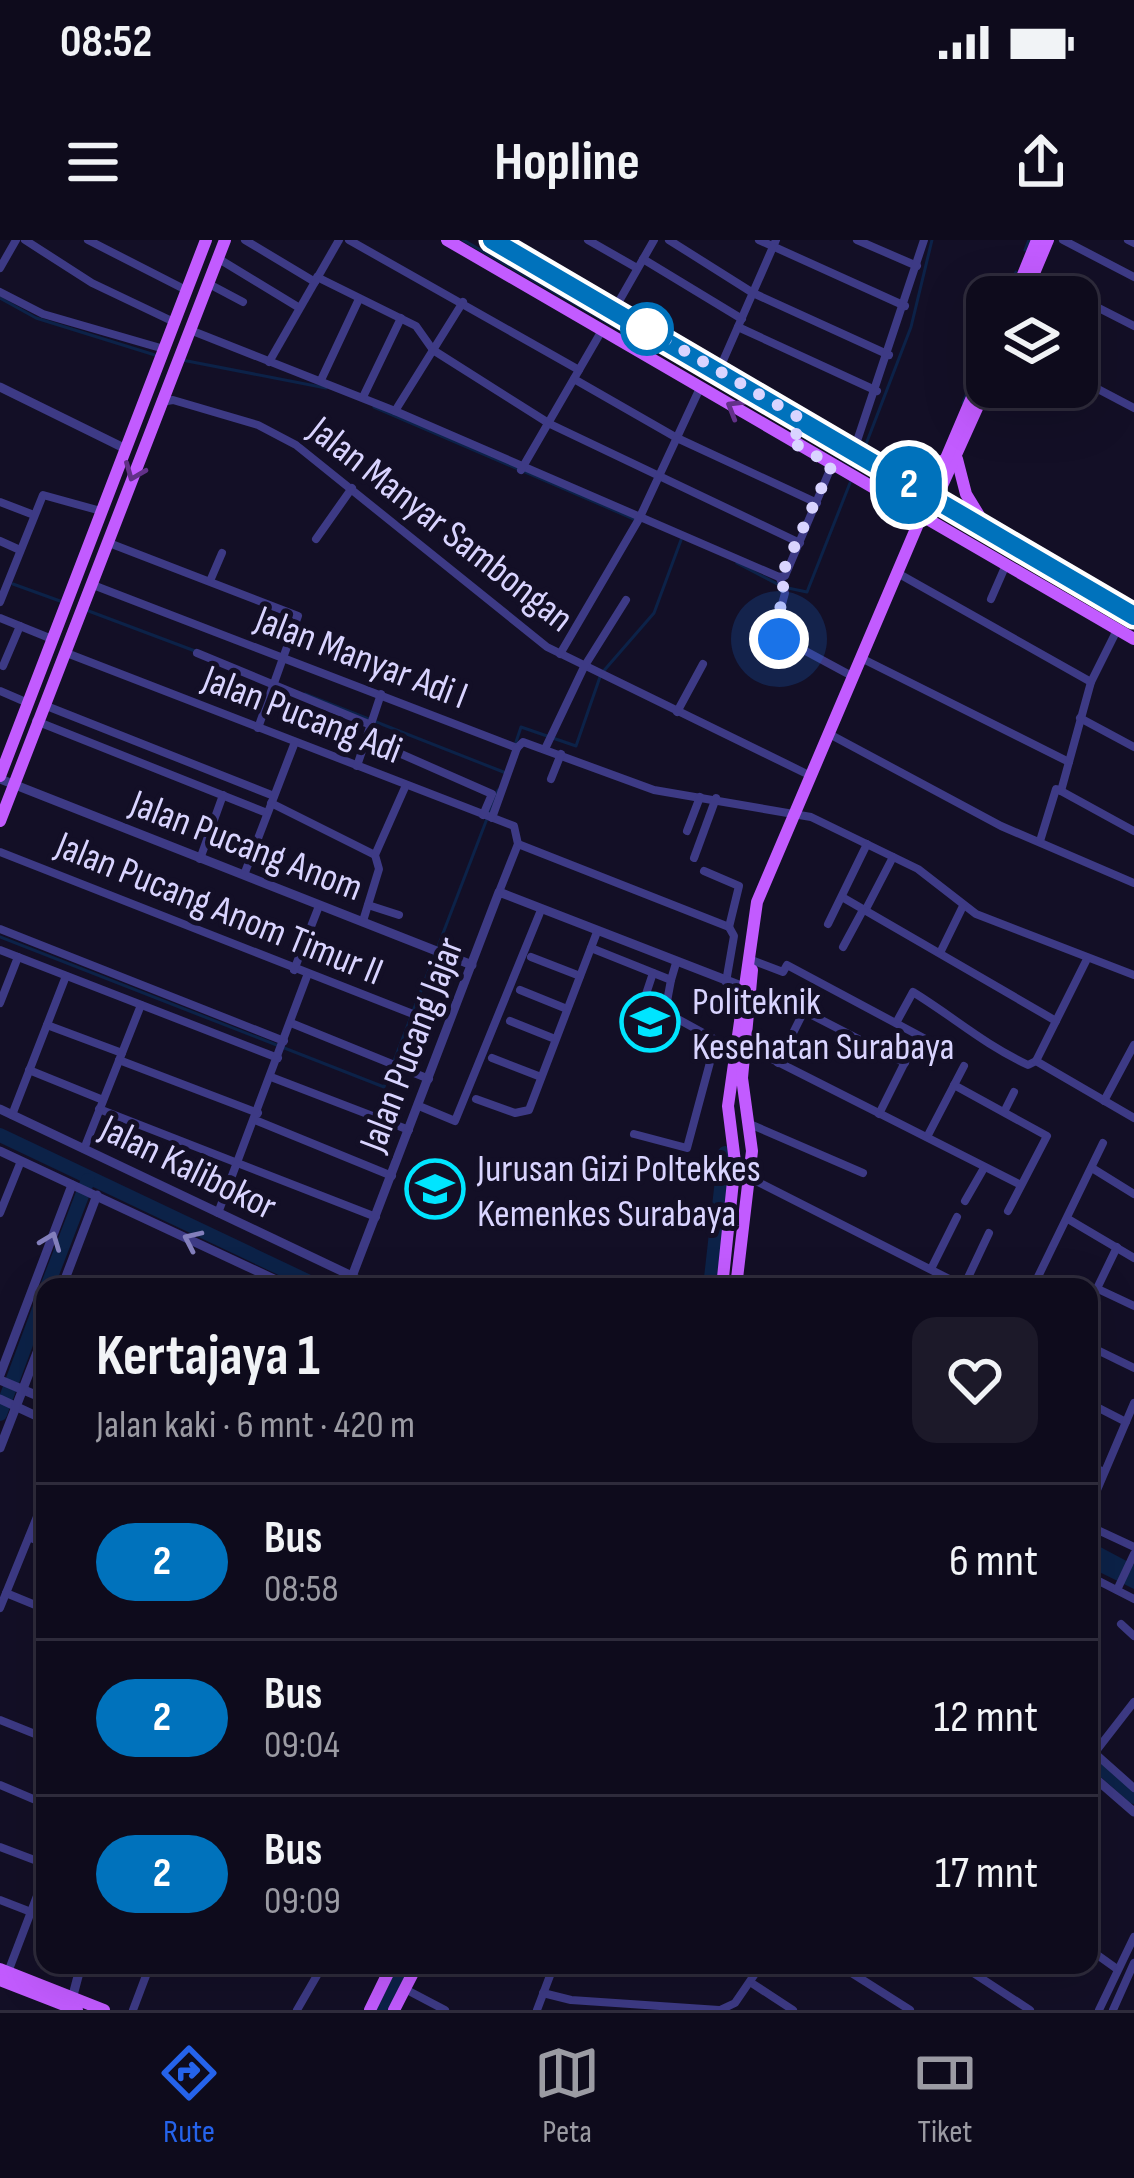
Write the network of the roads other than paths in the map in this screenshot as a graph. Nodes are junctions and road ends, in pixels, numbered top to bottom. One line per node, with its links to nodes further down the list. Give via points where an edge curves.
1 (16, 240): 23 (street)
2 (25, 240): 39 (street)
3 (88, 240): 29 (street)
4 (224, 240): 20 (main road)
5 (245, 240): 27 (street)
6 (339, 240): 27 (street)
7 (349, 240): 34 (street)
8 (447, 240): 43 (main road)
9 (492, 240): 37 (main road)
10 (588, 240): 21 (street)
11 (654, 240): 21 (street)
12 (668, 240): 31 (street)
13 (759, 240): 19 (street)
14 (857, 240): 22 (street)
15 (1064, 240): 26 (street)
16 (201, 241): 29 (main road)
17 (921, 242): 22 (street)
18 (1045, 242): 24 (main road); 25 (main road)
19 (774, 244): 31 (street); 35 (street)
20 (218, 259): 28 (main road); 36 (street)
21 (640, 264): 37 (street); 40 (street)
22 (917, 266): 35 (street)
23 (0, 268)
24 (1033, 275): 41 (street)
25 (1026, 276)
26 (1134, 277)
27 (316, 279): 32 (street); 36 (street)
28 (208, 283): 33 (street); 42 (main road)
29 (186, 290): 39 (main road)
30 (0, 292): 45 (street)
31 (752, 292): 40 (street); 46 (street)
32 (359, 299): 38 (street); 50 (street)
33 (243, 302)
34 (463, 302): 44 (street); 49 (street)
35 (905, 307): 46 (street)
36 (299, 308): 47 (street)
37 (614, 310): 48 (main road)
38 (401, 318): 44 (street); 55 (street)
39 (174, 322): 45 (main road)
40 (740, 323): 48 (street); 54 (street)
41 (1134, 326)
42 (190, 330): 47 (street); 56 (main road)
43 (601, 332): 49 (street); 52 (main road)
44 (433, 350): 60 (street); 62 (street)
45 (162, 353): 65 (main road)
46 (889, 355): 54 (street)
47 (269, 362): 50 (street)
48 (718, 370): 61 (main road)
49 (577, 375): 62 (street); 63 (street)
50 (320, 380): 55 (street)
51 (0, 387): 65 (street)
52 (700, 388): 63 (street); 64 (main road, one-way to 52)
53 (1098, 389): 59 (street)
54 (877, 392): 66 (street)
55 (363, 397): 60 (street)
56 (167, 398): 72 (street, Jalan Manyar Sambongan, via 275,432); 85 (main road, one-way to 85)
57 (970, 408): 67 (main road)
58 (976, 408): 67 (main road)
59 (1134, 408)
60 (395, 411): 70 (street)
61 (800, 418): 64 (main road); 66 (main road)
62 (550, 424): 70 (street); 71 (street)
63 (677, 438): 71 (street); 76 (street)
64 (788, 440): 69 (main road)
65 (126, 449): 77 (main road)
66 (855, 450): 68 (main road)
67 (952, 458): 68 (main road, via 918,470); 74 (main road); 81 (main road)
68 (874, 462): 74 (main road)
69 (834, 466): 73 (main road); 76 (street)
70 (521, 470): 80 (street)
71 (658, 478): 80 (street); 86 (street)
72 (352, 488): 83 (street); 108 (street, Jalan Manyar Sambongan)
73 (886, 497): 79 (main road); 82 (main road, via 905,517)
74 (932, 500): 79 (main road); 81 (main road)
75 (0, 502): 78 (street)
76 (817, 503): 86 (street)
77 (101, 512): 78 (street, via 45,494); 99 (main road)
78 (34, 515): 87 (street)
79 (922, 519): 82 (main road); 89 (main road); 91 (main road)
80 (638, 520): 92 (street); 108 (street)
81 (994, 537): 100 (main road)
82 (909, 538): 114 (main road)
83 (316, 539)
84 (0, 541): 87 (street)
85 (106, 542): 94 (street); 95 (main road)
86 (800, 543): 92 (street)
87 (20, 550): 93 (street)
88 (222, 554): 94 (street)
89 (1005, 567): 96 (street); 103 (main road)
90 (0, 568): 93 (street)
91 (901, 575): 110 (main road); 116 (street)
92 (783, 577): 114 (street, via 774,634)
93 (9, 579): 98 (street)
94 (210, 581): 109 (street, via 298,615)
95 (89, 584): 99 (main road); 109 (street, Jalan Manyar Adi I)
96 (991, 598)
97 (626, 600): 113 (street)
98 (0, 602)
99 (73, 605): 104 (main road); 106 (main road)
100 (1134, 616)
101 (0, 618): 102 (street)
102 (20, 626): 104 (street); 112 (street)
103 (1117, 630): 105 (main road); 116 (street)
104 (52, 639): 120 (main road)
105 (1134, 639)
106 (63, 652): 120 (main road); 125 (street, Jalan Pucang Adi)
107 (197, 653): 115 (street)
108 (560, 655): 113 (street, Jalan Manyar Sambongan)
109 (284, 657): 115 (street); 119 (street, Jalan Manyar Adi I)
110 (865, 660): 117 (main road); 136 (street)
111 (703, 664): 121 (street)
112 (3, 666)
113 (584, 668): 121 (street, Jalan Manyar Sambongan); 131 (street)
114 (850, 675): 117 (main road)
115 (276, 682): 124 (street); 125 (street)
116 (1091, 682): 122 (street)
117 (848, 690): 126 (main road); 140 (main road)
118 (0, 691): 120 (street)
119 (381, 694): 124 (street); 130 (street, Jalan Manyar Adi I)
120 (35, 704): 123 (main road); 129 (main road); 133 (street)
121 (677, 712): 140 (street, Jalan Manyar Sambongan)
122 (1080, 718): 132 (street); 136 (street)
123 (36, 721): 137 (street); 142 (main road)
124 (372, 722): 127 (street)
125 (258, 728): 128 (street, Jalan Pucang Adi)
126 (833, 736): 149 (main road); 155 (street)
127 (367, 739): 138 (street); 150 (street, via 492,794)
128 (295, 742): 138 (street, Jalan Pucang Adi); 148 (street)
129 (5, 746): 142 (main road)
130 (515, 747): 131 (street, Jalan Manyar Adi I); 150 (street)
131 (545, 747): 135 (street, Jalan Manyar Adi I)
132 (1134, 747)
133 (152, 748): 134 (street); 137 (street)
134 (166, 754): 139 (street); 148 (street)
135 (561, 754): 141 (street); 146 (street, Jalan Manyar Adi I, via 648,788)
136 (1069, 762): 144 (street)
137 (146, 765): 139 (street)
138 (357, 766): 143 (street, Jalan Pucang Adi)
139 (159, 771): 145 (street)
140 (809, 776): 149 (main road)
141 (551, 779)
142 (5, 780): 151 (main road); 162 (street, Jalan Pucang Anom)
143 (406, 785): 150 (street, Jalan Pucang Adi); 159 (street)
144 (1061, 791): 153 (street); 155 (street)
145 (223, 795): 148 (street); 162 (street)
146 (700, 796): 147 (street, Jalan Manyar Adi I); 152 (street)
147 (716, 798): 149 (street, Jalan Manyar Adi I); 161 (street)
148 (271, 804): 159 (street); 164 (street)
149 (798, 815): 157 (street, Jalan Manyar Adi I); 186 (main road, via 764,904); 197 (main road, via 757,902)
150 (488, 817): 154 (street, Jalan Pucang Adi)
151 (0, 821)
152 (687, 831)
153 (1134, 831)
154 (519, 832): 156 (street, Jalan Pucang Jajar)
155 (1040, 841): 165 (street)
156 (518, 844): 166 (street, Jalan Pucang Jajar); 176 (street)
157 (867, 844): 160 (street, Jalan Manyar Adi I); 167 (street)
158 (0, 852): 189 (street, Jalan Pucang Anom Timur II)
159 (376, 855): 168 (street)
160 (893, 857): 170 (street, Jalan Manyar Adi I); 172 (street)
161 (694, 858)
162 (200, 859): 164 (street, Jalan Pucang Anom)
163 (704, 871): 176 (street, via 740,886)
164 (244, 877): 169 (street, Jalan Pucang Anom)
165 (1134, 883)
166 (500, 892): 171 (street); 188 (street, Jalan Pucang Jajar)
167 (842, 897): 172 (street); 175 (street)
168 (368, 905): 173 (street); 174 (street)
169 (319, 906): 174 (street, Jalan Pucang Anom); 189 (street)
170 (963, 906): 182 (street); 185 (street, Jalan Manyar Adi I)
171 (541, 910): 178 (street); 233 (street, via 455,1121)
172 (864, 910): 179 (street); 182 (street)
173 (399, 915)
174 (363, 921): 188 (street, Jalan Pucang Anom)
175 (829, 924)
176 (729, 927): 196 (street)
177 (0, 929): 216 (street)
178 (597, 932): 180 (street); 187 (street)
179 (843, 947)
180 (591, 948): 190 (street); 193 (street)
181 (0, 950): 183 (street)
182 (940, 952): 207 (street)
183 (18, 957): 191 (street); 200 (street)
184 (531, 957): 193 (street)
185 (1087, 959): 194 (street, Jalan Manyar Adi I); 207 (street)
186 (754, 961): 197 (main road); 209 (street, via 783,971 787,965)
187 (676, 963): 195 (street); 196 (street)
188 (472, 965): 225 (street, Jalan Pucang Jajar)
189 (294, 970): 192 (street, Jalan Pucang Anom Timur II)
190 (653, 973): 195 (street); 201 (street, via 645,997)
191 (66, 976): 202 (street); 210 (street)
192 (307, 976): 205 (street, Jalan Pucang Anom Timur II); 208 (street)
193 (580, 976): 203 (street)
194 (1132, 976)
195 (671, 980): 201 (street)
196 (727, 982): 197 (street)
197 (746, 988): 214 (main road); 235 (main road)
198 (520, 991): 203 (street)
199 (813, 993): 204 (street)
200 (0, 1003)
201 (665, 1004): 244 (street, via 668,1016 716,1040 697,1122 685,1149)
202 (141, 1006): 216 (street); 217 (street)
203 (567, 1009): 211 (street)
204 (804, 1011): 220 (street); 221 (street)
205 (414, 1014)
206 (510, 1021): 211 (street)
207 (1056, 1021): 219 (street)
208 (291, 1023): 216 (street); 225 (street)
209 (896, 1023): 212 (street); 219 (street, via 913,992 972,1038 1026,1064)
210 (47, 1025): 217 (street); 223 (street)
211 (555, 1039): 226 (street)
212 (931, 1042)
213 (1134, 1045): 230 (street)
214 (744, 1046): 220 (street); 232 (main road)
215 (913, 1046): 221 (street)
216 (281, 1048): 224 (street)
217 (120, 1056): 231 (street); 239 (street)
218 (492, 1058): 226 (street)
219 (1036, 1060): 230 (street)
220 (778, 1063): 238 (street)
221 (905, 1063): 238 (street)
222 (964, 1066): 227 (street)
223 (29, 1070): 231 (street); 237 (street)
224 (271, 1077): 239 (street); 242 (street)
225 (429, 1078): 233 (street, Jalan Pucang Jajar)
226 (541, 1078): 229 (street, via 527,1112)
227 (954, 1085): 236 (street); 245 (street)
228 (1014, 1092): 236 (street)
229 (476, 1099)
230 (1104, 1101): 240 (street)
231 (101, 1104): 247 (street); 250 (street)
232 (747, 1104): 235 (main road); 241 (main road)
233 (418, 1106): 242 (street, Jalan Pucang Jajar)
234 (0, 1109): 237 (street, Jalan Kalibokor)
235 (728, 1109): 243 (main road)
236 (1004, 1112): 257 (street, via 1047,1137)
237 (12, 1114): 247 (street, Jalan Kalibokor)
238 (879, 1114): 245 (street)
239 (256, 1116): 250 (street); 254 (street)
240 (1134, 1118)
241 (752, 1125): 243 (main road); 253 (street); 255 (main road)
242 (409, 1130): 254 (street, Jalan Pucang Jajar)
243 (732, 1130): 269 (main road)
244 (634, 1134)
245 (927, 1137): 251 (street)
246 (1103, 1143): 252 (street)
247 (84, 1148): 263 (street, Jalan Kalibokor)
248 (0, 1151): 249 (street)
249 (19, 1164): 256 (street); 262 (street)
250 (239, 1164): 263 (street); 264 (street)
251 (984, 1168): 257 (street); 260 (street)
252 (1092, 1168): 258 (street); 266 (street)
253 (863, 1173)
254 (392, 1176): 264 (street, Jalan Pucang Jajar)
255 (750, 1178): 269 (main road); 271 (street)
256 (74, 1185): 259 (street); 272 (street, one-way to 256)
257 (1021, 1185): 261 (street)
258 (1134, 1194)
259 (95, 1195): 273 (street); 274 (street, one-way to 259)
260 (965, 1202)
261 (1008, 1211)
262 (0, 1213)
263 (218, 1213): 275 (street, Jalan Kalibokor)
264 (376, 1217): 276 (street, Jalan Pucang Jajar)
265 (957, 1217): 271 (street)
266 (1068, 1219): 268 (street); 281 (street)
267 (989, 1233): 280 (street)
268 (1117, 1247): 270 (street); 283 (street)
269 (733, 1249): 277 (main road); 278 (main road)
270 (1134, 1258)
271 (931, 1269): 279 (street)
272 (39, 1278)
273 (65, 1278)
274 (272, 1278)
275 (341, 1278)
276 (352, 1278)
277 (725, 1278)
278 (735, 1278)
279 (947, 1278)
280 (965, 1278)
281 (1038, 1278)
282 (36, 1287): 288 (street, one-way to 282)
283 (1098, 1288): 284 (street)
284 (1134, 1306)
285 (1098, 1350): 287 (street)
286 (36, 1353): 289 (street)
287 (1134, 1368)
288 (2, 1379): 289 (street)
289 (21, 1388): 290 (street); 293 (street)
290 (36, 1396)
291 (0, 1399): 293 (street)
292 (1134, 1403): 296 (street)
293 (15, 1405): 295 (street); 297 (street)
294 (1098, 1408): 296 (street)
295 (36, 1416)
296 (1126, 1423): 299 (street)
297 (0, 1448)
298 (1098, 1469): 299 (street)
299 (1104, 1472): 300 (street)
300 (1098, 1487)
301 (36, 1520): 303 (street)
302 (1098, 1532): 305 (street)
303 (29, 1537): 304 (street); 308 (street)
304 (36, 1540)
305 (1133, 1554): 307 (street)
306 (1098, 1579): 307 (street)
307 (1119, 1587): 309 (street)
308 (6, 1593): 310 (street); 311 (street)
309 (1134, 1599)
310 (36, 1605)
311 (0, 1608)
312 (1121, 1624): 313 (street)
313 (1134, 1636)
314 (1134, 1702): 317 (street)
315 (0, 1720): 316 (street)
316 (36, 1734)
317 (1098, 1747)
318 (1098, 1759): 321 (street)
319 (1098, 1780): 323 (street)
320 (0, 1786): 322 (street)
321 (1134, 1788)
322 (36, 1800)
323 (1132, 1805)
324 (0, 1847): 325 (street)
325 (36, 1861)
326 (36, 1899): 328 (street)
327 (0, 1900): 328 (street)
328 (31, 1912): 343 (street)
329 (1134, 1937): 332 (street)
330 (1098, 1955): 332 (street)
331 (1134, 1963): 342 (street)
332 (1117, 1969): 342 (street); 349 (street)
333 (78, 1974): 347 (street)
334 (147, 1974): 353 (street)
335 (318, 1974): 354 (street)
336 (388, 1974): 355 (main road)
337 (412, 1974): 345 (main road)
338 (550, 1974): 346 (street)
339 (755, 1974): 344 (street)
340 (853, 1974): 361 (street)
341 (973, 1974): 348 (street)
342 (1127, 1975): 351 (street)
343 (3, 1980): 347 (main road)
344 (750, 1982): 359 (street); 360 (street)
345 (405, 1989): 356 (main road); 357 (street)
346 (543, 1993): 350 (street); 358 (street)
347 (67, 2005): 352 (main road)
348 (1016, 2006): 362 (street)
349 (1101, 2006)
350 (631, 2008): 359 (street)
351 (1113, 2008)
352 (104, 2010)
353 (133, 2010)
354 (297, 2010)
355 (370, 2010)
356 (394, 2010)
357 (445, 2010)
358 (537, 2010)
359 (720, 2010)
360 (794, 2010)
361 (910, 2010)
362 (1030, 2010)

